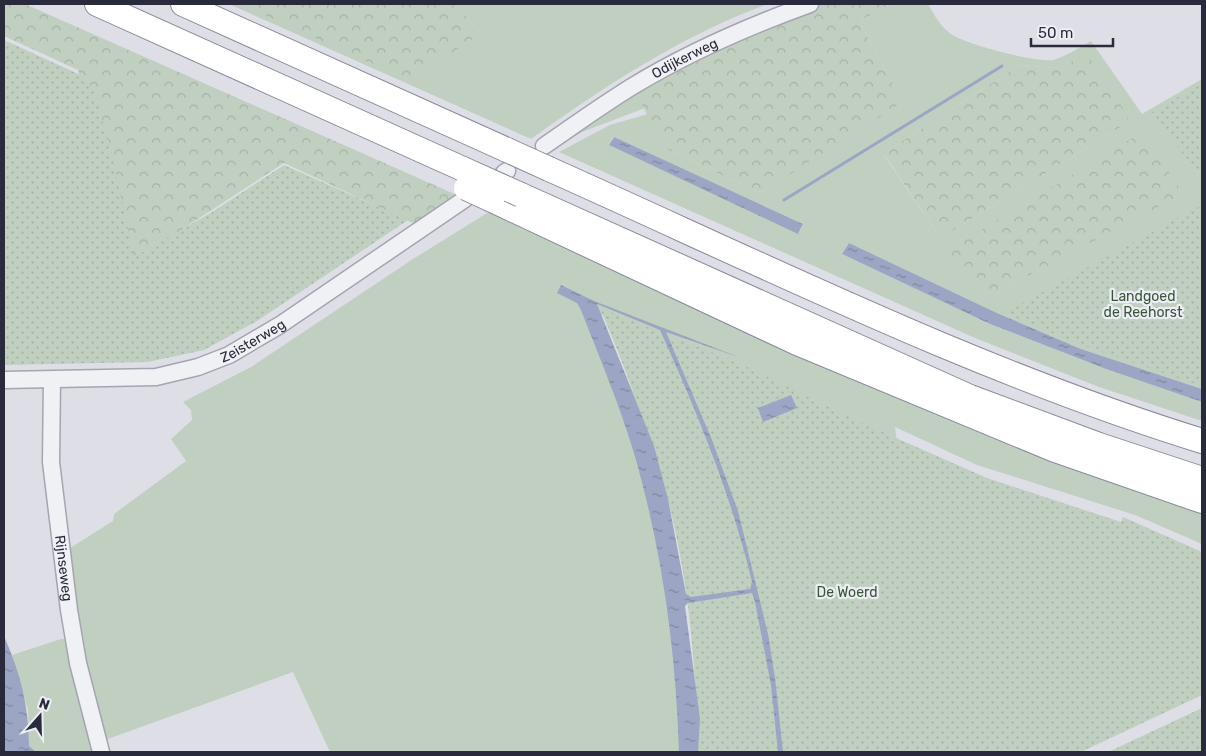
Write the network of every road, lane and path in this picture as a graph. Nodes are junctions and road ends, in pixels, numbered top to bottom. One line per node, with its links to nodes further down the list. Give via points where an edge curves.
1 (98, 4): 5 (highway, via 427,154)
2 (183, 4): 10 (highway, bridge, via 506,164 549,168 820,292 1017,377)
3 (810, 4): 4 (street, Odijkerweg, via 747,26 678,61)
4 (544, 146)
5 (465, 185): 6 (highway, bridge, via 492,200); 6 (highway, bridge, via 522,195); 9 (street, Zeisterweg, via 280,325 229,355 198,367 156,377)
6 (768, 318): 7 (highway)
7 (802, 334): 11 (highway, via 1099,445); 12 (highway, via 1055,450)
8 (4, 380): 9 (street, Zeisterweg)
9 (52, 380): 13 (street, Rijnseweg, via 51,462 69,610 78,663)
10 (1202, 441)
11 (1202, 479)
12 (1202, 501)
13 (101, 752)

